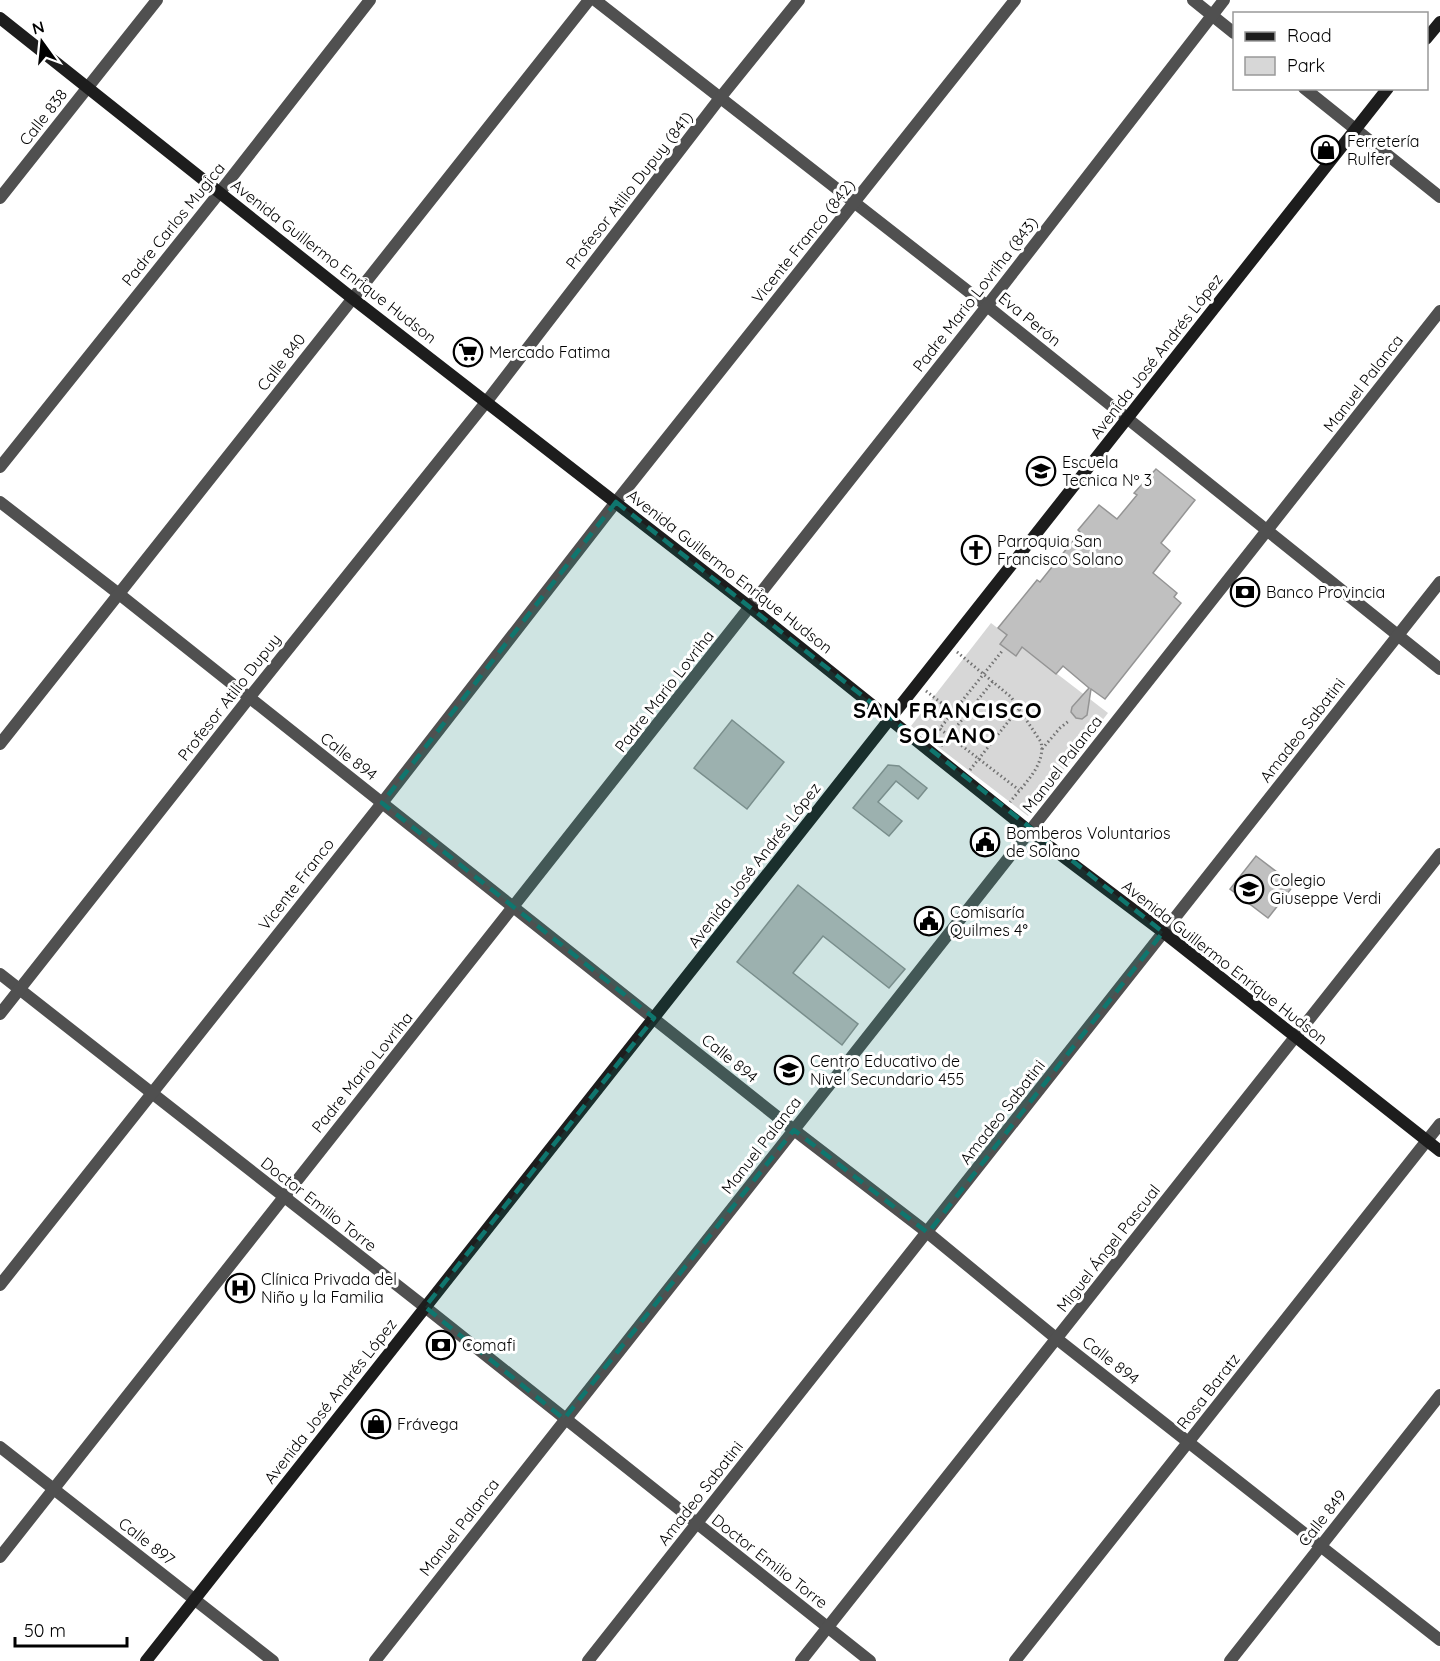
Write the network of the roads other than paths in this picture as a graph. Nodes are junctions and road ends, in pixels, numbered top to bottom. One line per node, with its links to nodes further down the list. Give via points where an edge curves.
1 (157, 0): 14 (street, Calle 838)
2 (370, 0): 19 (street, Padre Carlos Mugica)
3 (589, 0): 23 (street, Calle 840)
4 (595, 0): 17 (street, Eva Perón)
5 (799, 0): 17 (street, Profesor Atilio Dupuy (841))
6 (1015, 0): 22 (street, Vicente Franco (842))
7 (1193, 0): 9 (street)
8 (1224, 0): 9 (street, Padre Mario Lovriha (843))
9 (1212, 15): 12 (street); 24 (street, Padre Mario Lovriha (843))
10 (0, 18): 14 (main road, Avenida Guillermo Enrique Hudson)
11 (1440, 22): 13 (main road)
12 (1233, 32)
13 (1428, 37)
14 (88, 87): 19 (main road, Avenida Guillermo Enrique Hudson); 21 (street, Calle 838)
15 (1306, 90): 18 (street)
16 (1386, 90): 18 (main road, Avenida José Andrés López)
17 (720, 98): 22 (street, Eva Perón); 26 (street, Profesor Atilio Dupuy (841))
18 (1355, 130): 20 (street); 27 (main road, Avenida José Andrés López)
19 (220, 192): 23 (main road, Avenida Guillermo Enrique Hudson); 28 (street, Padre Carlos Mugica)
20 (1440, 197)
21 (0, 198)
22 (854, 204): 24 (street, Eva Perón); 30 (street, Vicente Franco (842))
23 (352, 298): 26 (main road, Avenida Guillermo Enrique Hudson); 33 (street, Calle 840)
24 (987, 306): 27 (street, Eva Perón); 34 (street, Padre Mario Lovriha (843))
25 (1440, 311): 31 (street, Manuel Palanca)
26 (487, 401): 30 (main road, Avenida Guillermo Enrique Hudson); 37 (street, Profesor Atilio Dupuy)
27 (1128, 419): 31 (street, Eva Perón); 38 (main road, Avenida José Andrés López)
28 (0, 467)
29 (0, 502): 33 (street, Calle 894)
30 (616, 502): 34 (main road, Avenida Guillermo Enrique Hudson); 40 (street, Vicente Franco)
31 (1268, 531): 35 (street, Eva Perón); 41 (street, Manuel Palanca)
32 (1440, 582): 35 (street, Amadeo Sabatini)
33 (119, 594): 37 (street, Calle 894); 39 (street, Calle 840)
34 (750, 607): 38 (main road, Avenida Guillermo Enrique Hudson); 43 (street, Padre Mario Lovriha)
35 (1398, 636): 36 (street, Eva Perón); 44 (street, Amadeo Sabatini)
36 (1440, 669)
37 (249, 698): 40 (street, Calle 894); 46 (street, Profesor Atilio Dupuy)
38 (890, 719): 41 (main road, Avenida Guillermo Enrique Hudson); 48 (main road, Avenida José Andrés López)
39 (0, 744)
40 (382, 803): 43 (street, Calle 894); 50 (street, Vicente Franco)
41 (1029, 831): 44 (main road, Avenida Guillermo Enrique Hudson); 52 (street, Manuel Palanca)
42 (1440, 854): 49 (street, Miguel Ángel Pascual)
43 (514, 909): 48 (street, Calle 894); 55 (street, Padre Mario Lovriha)
44 (1163, 932): 49 (main road, Avenida Guillermo Enrique Hudson); 56 (street, Amadeo Sabatini)
45 (0, 974): 46 (street, Doctor Emilio Torre)
46 (20, 990): 47 (street, Profesor Atilio Dupuy); 50 (street, Doctor Emilio Torre)
47 (0, 1014)
48 (654, 1018): 52 (street, Calle 894); 58 (main road, Avenida José Andrés López)
49 (1295, 1038): 53 (main road, Avenida Guillermo Enrique Hudson); 59 (street, Miguel Ángel Pascual)
50 (152, 1093): 55 (street, Doctor Emilio Torre); 57 (street, Vicente Franco)
51 (1440, 1124): 53 (street, Rosa Baratz)
52 (794, 1130): 56 (street, Calle 894); 61 (street, Manuel Palanca)
53 (1427, 1141): 54 (main road, Avenida Guillermo Enrique Hudson); 62 (street, Rosa Baratz)
54 (1440, 1151)
55 (283, 1197): 58 (street, Doctor Emilio Torre); 64 (street, Padre Mario Lovriha)
56 (928, 1233): 59 (street, Calle 894); 65 (street, Amadeo Sabatini)
57 (0, 1285)
58 (425, 1307): 61 (street, Doctor Emilio Torre); 68 (main road, Avenida José Andrés López)
59 (1057, 1339): 62 (street, Calle 894); 69 (street, Miguel Ángel Pascual)
60 (1440, 1395): 66 (street, Calle 849)
61 (564, 1419): 65 (street, Doctor Emilio Torre); 73 (street, Manuel Palanca)
62 (1189, 1442): 66 (street, Calle 894); 77 (street, Rosa Baratz)
63 (0, 1448): 64 (street, Calle 897)
64 (53, 1490): 67 (street, Padre Mario Lovriha); 68 (street, Calle 897)
65 (696, 1524): 69 (street, Doctor Emilio Torre); 74 (street, Amadeo Sabatini)
66 (1321, 1546): 70 (street, Calle 894); 78 (street, Calle 849)
67 (0, 1557)
68 (196, 1599): 71 (main road, Avenida José Andrés López); 72 (street, Calle 897)
69 (827, 1627): 75 (street, Miguel Ángel Pascual); 76 (street, Doctor Emilio Torre)
70 (1440, 1640)
71 (146, 1661)
72 (273, 1661)
73 (375, 1661)
74 (588, 1661)
75 (801, 1661)
76 (870, 1661)
77 (1015, 1661)
78 (1230, 1661)

